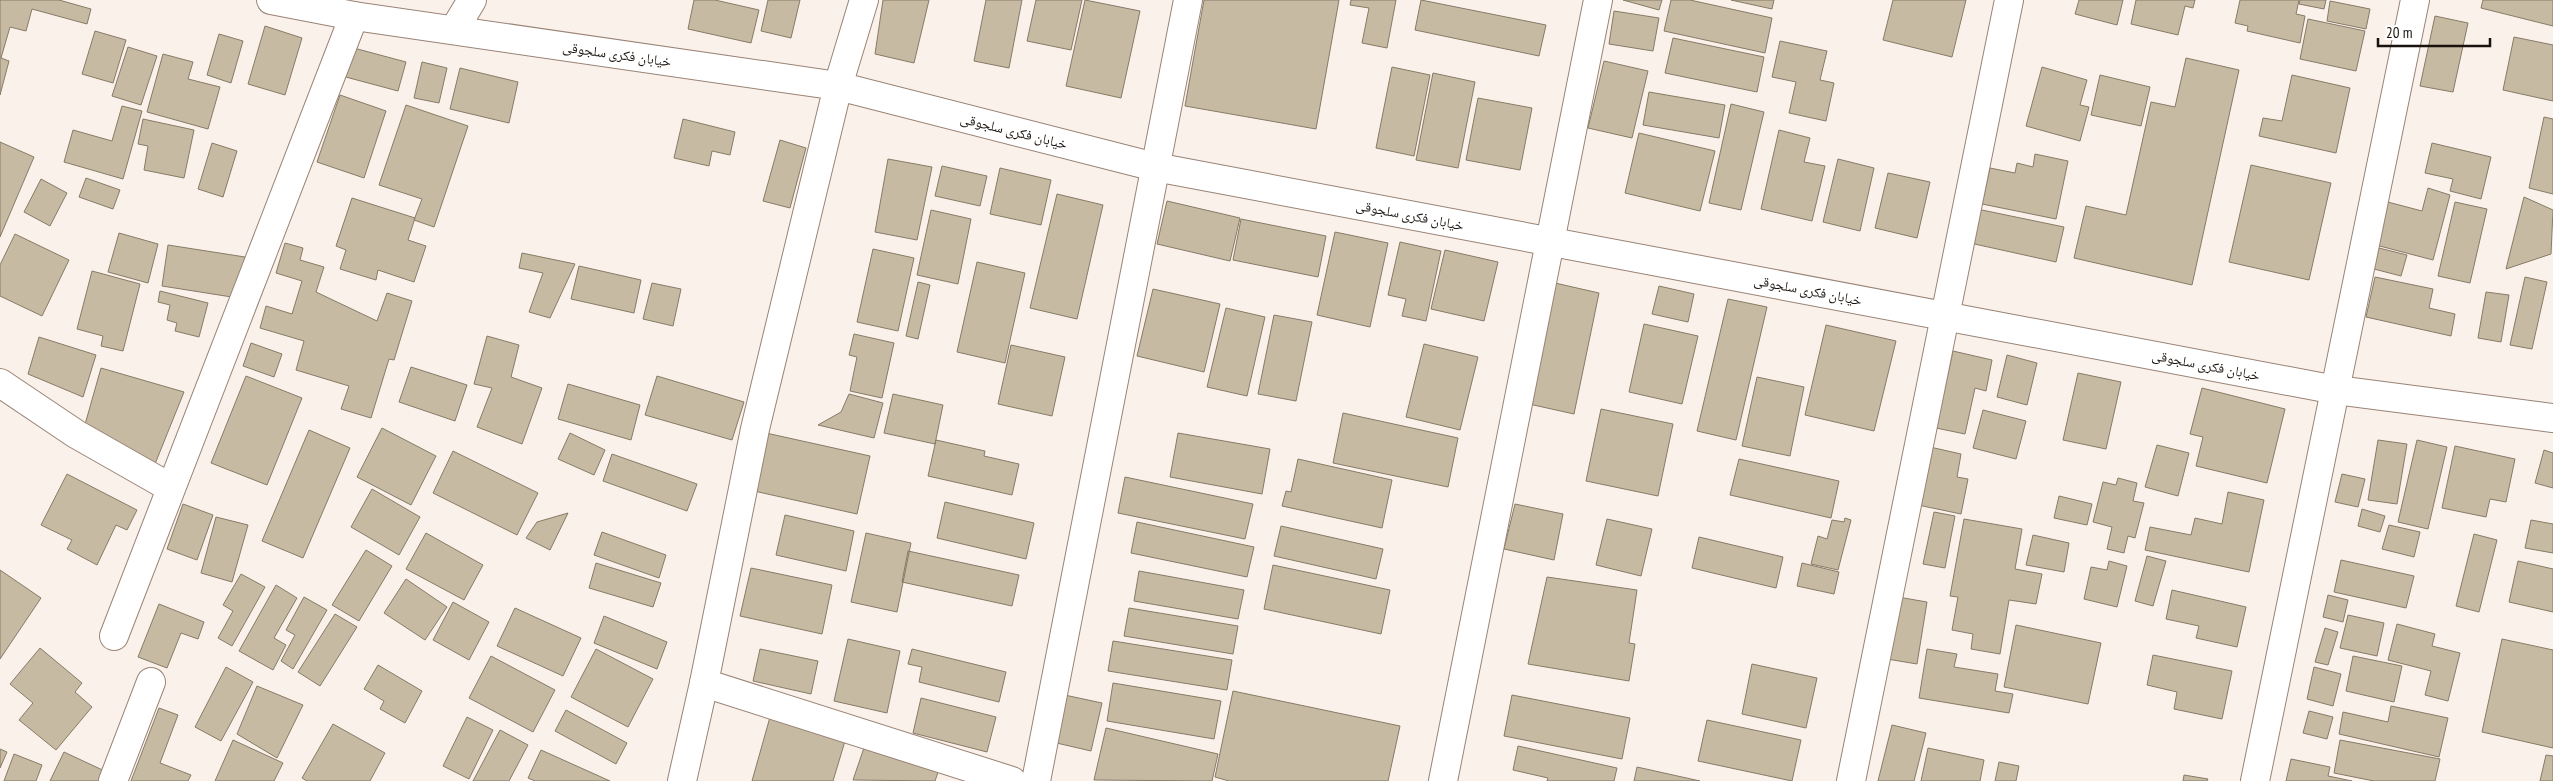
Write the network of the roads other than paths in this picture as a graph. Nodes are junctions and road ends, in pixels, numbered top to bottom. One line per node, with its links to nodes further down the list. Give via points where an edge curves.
1 (271, 0): 8 (street, خیابان فکری سلجوقی)
2 (472, 0): 9 (street)
3 (864, 0): 10 (street)
4 (1188, 0): 11 (street)
5 (1598, 0): 12 (street)
6 (2009, 0): 13 (street)
7 (2415, 0): 15 (street)
8 (354, 16): 9 (street, خیابان فکری سلجوقی); 17 (street)
9 (454, 30): 10 (street, خیابان فکری سلجوقی)
10 (838, 86): 11 (street, خیابان فکری سلجوقی); 20 (street, via 755,428)
11 (1156, 167): 12 (street, خیابان فکری سلجوقی); 24 (street)
12 (1549, 241): 13 (street, خیابان فکری سلجوقی); 25 (street)
13 (1943, 315): 15 (street, خیابان فکری سلجوقی); 26 (street)
14 (0, 383): 17 (street, via 76,434)
15 (2336, 390): 16 (street, خیابان فکری سلجوقی); 27 (street)
16 (2553, 418)
17 (171, 488): 18 (street)
18 (114, 636)
19 (151, 682): 21 (street)
20 (704, 683): 22 (street); 23 (street)
21 (113, 781)
22 (682, 781)
23 (1012, 781)
24 (1036, 781)
25 (1443, 781)
26 (1851, 781)
27 (2255, 781)

